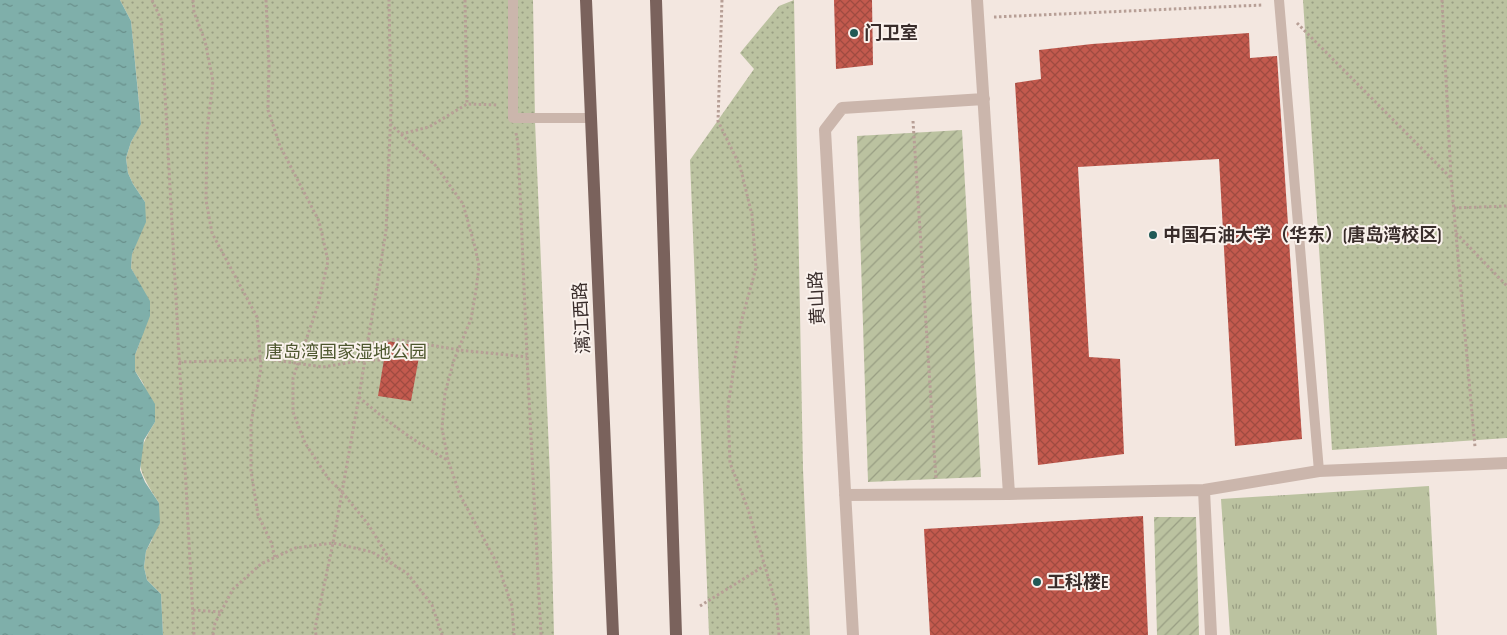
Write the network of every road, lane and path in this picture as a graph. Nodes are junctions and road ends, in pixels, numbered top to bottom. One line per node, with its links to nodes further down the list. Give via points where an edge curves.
1 (152, 0): 33 (path, via 161,19)
2 (194, 0): 30 (path, via 194,12 205,41 213,81 207,131 206,200 212,232 257,317)
3 (266, 0): 34 (path, via 268,110 280,146 319,221 328,261 318,305)
4 (389, 0): 20 (path)
5 (464, 0): 15 (path)
6 (514, 0): 17 (lane)
7 (586, 0): 19 (main road, 漓江西路)
8 (656, 0): 59 (main road)
9 (722, 0): 48 (path, via 718,120 740,166 752,215 756,268 740,326 728,407 730,462 748,509)
10 (977, 0): 13 (street)
11 (1442, 0): 22 (path)
12 (1279, 2): 13 (path); 22 (path); 39 (lane)
13 (978, 17): 14 (street)
14 (984, 99): 16 (street, 黄山路); 43 (street)
15 (467, 104): 17 (path); 21 (path, via 428,127)
16 (912, 104): 42 (path); 44 (street, 黄山路, via 842,108 825,130)
17 (513, 106): 18 (lane)
18 (513, 118): 19 (lane); 29 (path, via 518,144)
19 (591, 118): 58 (main road, 漓江西路)
20 (390, 124): 21 (path); 27 (path, via 386,231)
21 (401, 134): 28 (path, via 436,166 463,204 475,247 479,266 476,290 471,320)
22 (1451, 178): 24 (path)
23 (1507, 206): 24 (path)
24 (1454, 208): 25 (path)
25 (1456, 233): 26 (path); 38 (path)
26 (1507, 286)
27 (368, 341): 28 (path, via 378,344 395,339); 31 (path)
28 (459, 350): 29 (path); 36 (path, via 445,394 442,428)
29 (526, 357): 57 (path)
30 (260, 358): 33 (path); 34 (path); 46 (path, via 250,424 251,471 258,515 271,542)
31 (365, 360): 32 (path); 34 (path, via 323,367); 35 (path)
32 (384, 360)
33 (179, 362): 50 (path)
34 (299, 362): 41 (path, via 293,378 293,412 305,443 328,478)
35 (359, 397): 36 (path, via 382,417); 41 (path)
36 (448, 460): 56 (path, via 460,494 498,565 512,606)
37 (1507, 463): 38 (street)
38 (1477, 465): 39 (street)
39 (1319, 471): 40 (street)
40 (1204, 490): 43 (street); 62 (street)
41 (342, 492): 45 (path); 47 (path, via 368,524)
42 (938, 494): 43 (street); 44 (street)
43 (1009, 494)
44 (845, 495): 61 (street, 黄山路)
45 (333, 543): 46 (path, via 295,548); 47 (path, via 372,552); 54 (path)
46 (274, 557): 51 (path, via 233,589)
47 (393, 565): 55 (path, via 407,573 432,605)
48 (764, 566): 49 (path); 60 (path, via 777,607)
49 (700, 606)
50 (193, 610): 51 (path); 52 (path)
51 (221, 612): 53 (path)
52 (194, 635)
53 (213, 635)
54 (316, 635)
55 (442, 635)
56 (514, 635)
57 (541, 635)
58 (613, 635)
59 (676, 635)
60 (779, 635)
61 (853, 635)
62 (1211, 635)

